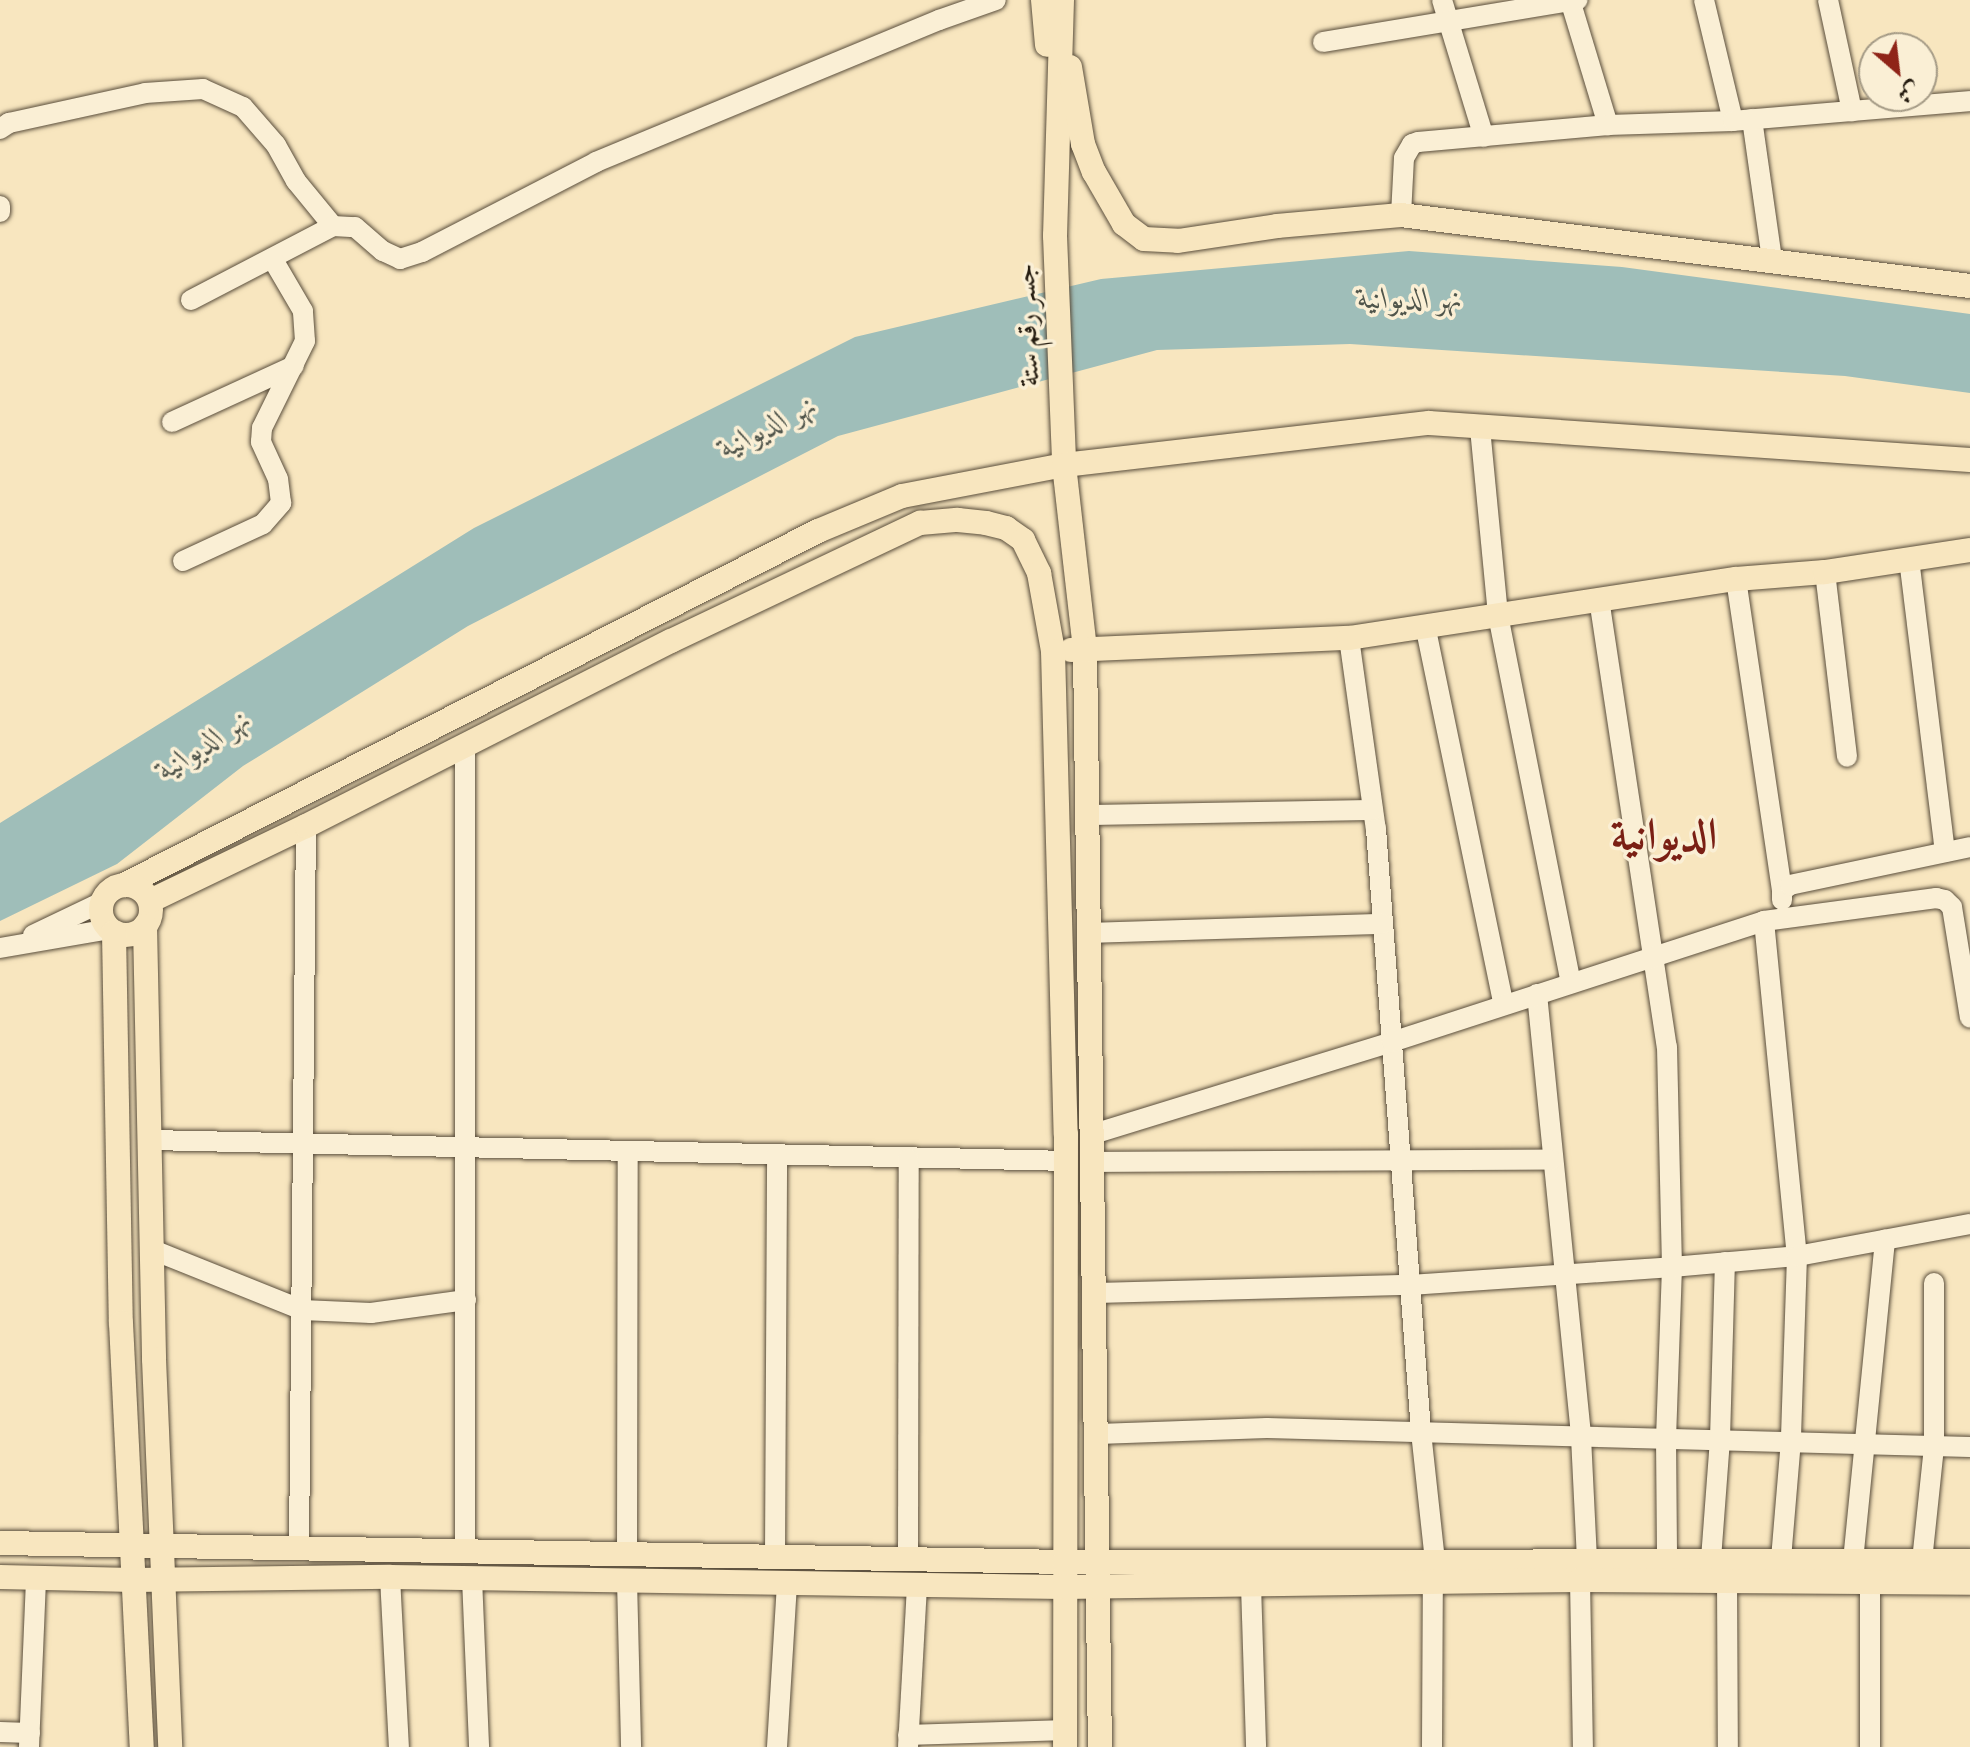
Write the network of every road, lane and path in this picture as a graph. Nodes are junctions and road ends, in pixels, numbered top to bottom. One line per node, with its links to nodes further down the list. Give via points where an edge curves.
1 (996, 0): 7 (street)
2 (1442, 0): 8 (street)
3 (1573, 0): 8 (street); 13 (street)
4 (1704, 0): 12 (street)
5 (1828, 0): 11 (street)
6 (1056, 2): 16 (main road, via 1083,144 1108,199 1137,236 1178,241); 26 (main road, جسر رقم ستة, via 1055,236)
7 (936, 10): 17 (street, via 596,162 422,252 400,259 355,227)
8 (1447, 22): 9 (street); 15 (street)
9 (1323, 42)
10 (1970, 101): 11 (street)
11 (1852, 111): 12 (street)
12 (1742, 120): 13 (street); 19 (street)
13 (1608, 125): 15 (street)
14 (0, 129): 17 (street, via 145,93 203,89 243,107)
15 (1484, 137): 16 (street, via 1412,144 1404,158)
16 (1401, 215): 19 (main road)
17 (333, 226): 18 (street)
18 (272, 258): 21 (street); 22 (street, via 303,311 305,341)
19 (1772, 260): 20 (main road)
20 (1970, 286)
21 (191, 300)
22 (294, 366): 23 (street); 29 (street, via 262,428 261,442 278,479 281,503 263,524)
23 (172, 422)
24 (1480, 428): 25 (main road); 26 (main road, via 1392,425); 34 (street)
25 (1970, 460)
26 (1064, 465): 33 (main road, via 902,496 818,531); 38 (main road, جسر رقم ستة)
27 (1970, 550): 28 (main road)
28 (1909, 559): 30 (main road); 48 (street)
29 (183, 561)
30 (1825, 572): 31 (main road); 41 (street)
31 (1736, 579): 32 (main road); 50 (street)
32 (1599, 599): 34 (main road); 61 (street)
33 (658, 612): 37 (main road); 42 (main road)
34 (1498, 615): 35 (main road); 62 (street)
35 (1425, 625): 36 (main road); 64 (street)
36 (1349, 638): 38 (main road); 44 (street)
37 (671, 641): 39 (main road, via 920,523 958,520 1006,528 1023,540 1039,573); 40 (main road)
38 (1085, 650): 39 (main road); 45 (main road, جسر رقم ستة)
39 (1053, 651): 76 (main road)
40 (465, 744): 43 (main road); 70 (street)
41 (1847, 757)
42 (339, 778): 43 (main road); 49 (main road)
43 (349, 803): 46 (main road)
44 (1373, 810): 45 (street); 55 (street)
45 (1088, 815): 58 (main road, جسر رقم ستة)
46 (306, 826): 51 (main road); 69 (street)
47 (1970, 847): 48 (street)
48 (1945, 852): 50 (street)
49 (124, 885): 51 (main road, via 140,889); 52 (main road, via 110,890)
50 (1782, 891): 53 (street)
51 (150, 901): 56 (main road)
52 (102, 902): 57 (main road, via 102,919); 60 (street)
53 (1785, 919): 54 (street); 59 (street, via 1936,898 1952,907)
54 (1764, 921): 61 (street); 81 (street)
55 (1383, 924): 58 (street); 66 (street)
56 (145, 926): 57 (main road, via 131,934); 68 (main road)
57 (112, 930): 60 (street); 100 (main road)
58 (1089, 933): 67 (main road, جسر رقم ستة)
59 (1964, 940): 65 (street)
60 (9, 945)
61 (1655, 955): 62 (street); 83 (street, via 1667,1047)
62 (1571, 982): 63 (street)
63 (1537, 994): 64 (street); 75 (street)
64 (1504, 1005): 66 (street)
65 (1970, 1018)
66 (1392, 1042): 67 (street); 74 (street)
67 (1093, 1134): 77 (main road, جسر رقم ستة)
68 (151, 1140): 69 (street); 80 (main road)
69 (305, 1144): 70 (street); 89 (street)
70 (467, 1149): 71 (street); 88 (street)
71 (628, 1152): 72 (street); 104 (street)
72 (777, 1155): 73 (street); 105 (street)
73 (909, 1159): 76 (street); 106 (street)
74 (1400, 1159): 75 (street); 77 (street); 86 (street)
75 (1551, 1160): 84 (street)
76 (1066, 1161): 113 (main road)
77 (1093, 1162): 87 (main road, جسر رقم ستة)
78 (1970, 1224): 79 (street)
79 (1885, 1240): 81 (street); 96 (street)
80 (153, 1250): 89 (street); 101 (main road)
81 (1797, 1256): 82 (street); 95 (street)
82 (1725, 1262): 83 (street); 94 (street)
83 (1672, 1267): 84 (street); 93 (street)
84 (1565, 1274): 86 (street); 92 (street)
85 (1934, 1283): 97 (street)
86 (1410, 1285): 87 (street); 90 (street)
87 (1096, 1293): 91 (main road, جسر رقم ستة)
88 (466, 1300): 89 (street, via 371,1313); 103 (street)
89 (302, 1310): 102 (street)
90 (1421, 1432): 91 (street, via 1267,1428); 92 (street); 116 (street)
91 (1098, 1434): 114 (main road, جسر رقم ستة)
92 (1581, 1437): 93 (street); 115 (street)
93 (1666, 1438): 94 (street); 107 (street)
94 (1720, 1439): 95 (street); 108 (street)
95 (1791, 1440): 96 (street); 109 (street)
96 (1865, 1443): 97 (street); 110 (street)
97 (1934, 1447): 98 (street); 111 (street)
98 (1970, 1447)
99 (0, 1543): 100 (main road)
100 (132, 1547): 101 (main road); 121 (main road)
101 (162, 1548): 102 (main road); 122 (main road)
102 (299, 1550): 103 (main road)
103 (465, 1552): 104 (main road)
104 (627, 1553): 105 (main road)
105 (775, 1556): 106 (main road)
106 (908, 1559): 113 (main road)
107 (1667, 1559): 108 (main road); 115 (main road)
108 (1711, 1559): 109 (main road)
109 (1781, 1560): 110 (main road)
110 (1853, 1561): 111 (main road)
111 (1922, 1561): 112 (main road)
112 (1970, 1561)
113 (1064, 1562): 114 (main road); 130 (main road)
114 (1100, 1562): 116 (main road); 131 (main road, جسر رقم ستة)
115 (1583, 1570): 116 (main road); 124 (main road); 145 (street)
116 (1434, 1572): 129 (main road); 144 (street)
117 (0, 1577): 118 (main road)
118 (36, 1577): 121 (main road); 134 (street)
119 (390, 1577): 120 (main road); 122 (main road); 138 (street)
120 (472, 1578): 123 (main road); 139 (street)
121 (134, 1580): 122 (main road); 136 (main road)
122 (163, 1580): 137 (main road)
123 (627, 1580): 126 (main road); 140 (street)
124 (1727, 1581): 125 (main road); 146 (street)
125 (1870, 1581): 127 (main road); 147 (street)
126 (787, 1582): 128 (main road); 141 (street)
127 (1970, 1583)
128 (917, 1585): 130 (main road); 135 (street)
129 (1251, 1585): 131 (main road); 143 (street)
130 (1064, 1587): 131 (main road); 133 (main road)
131 (1100, 1587): 142 (main road, جسر رقم ستة)
132 (0, 1732): 134 (street)
133 (1065, 1739): 135 (street)
134 (30, 1740)
135 (908, 1741)
136 (142, 1747)
137 (170, 1747)
138 (399, 1747)
139 (479, 1747)
140 (631, 1747)
141 (777, 1747)
142 (1100, 1747)
143 (1256, 1747)
144 (1432, 1747)
145 (1583, 1747)
146 (1728, 1747)
147 (1870, 1747)

